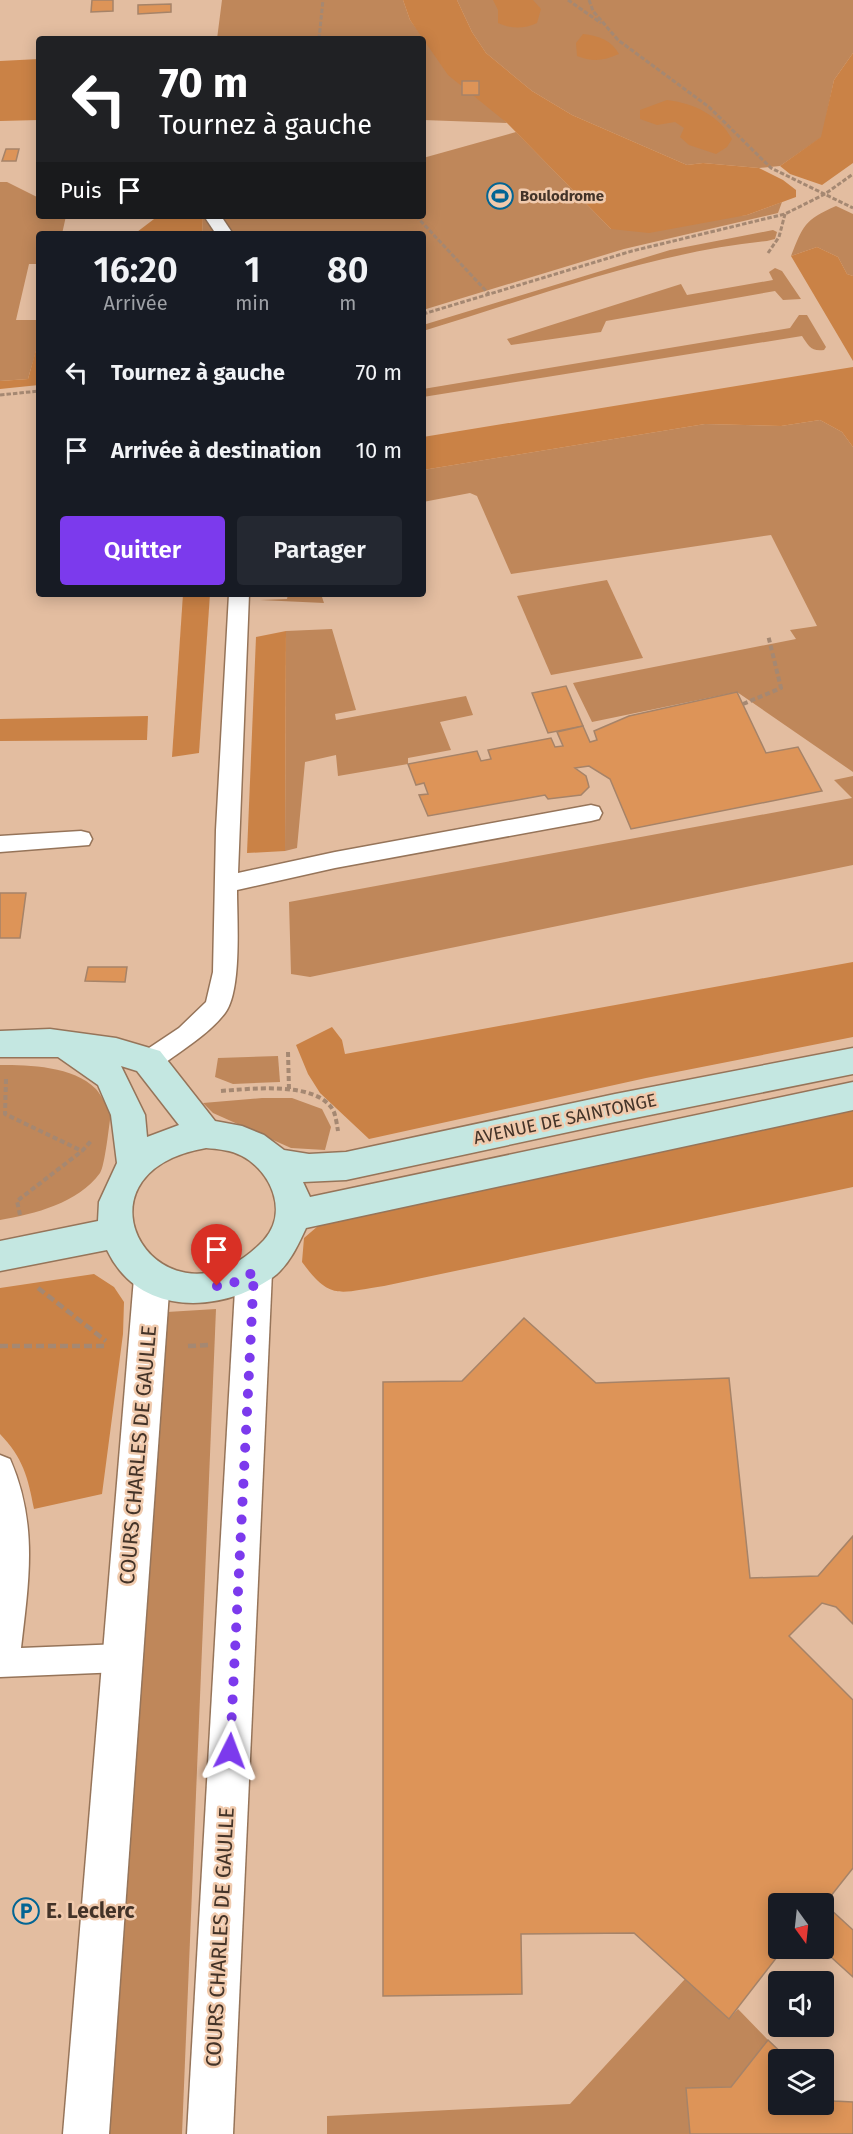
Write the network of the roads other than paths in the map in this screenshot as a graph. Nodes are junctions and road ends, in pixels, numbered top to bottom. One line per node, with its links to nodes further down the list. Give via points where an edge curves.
1 (239, 597): 5 (lane)
2 (591, 813): 5 (lane)
3 (81, 839): 4 (lane)
4 (0, 844)
5 (226, 884): 8 (lane, via 225,972 218,1006 187,1035)
6 (4, 1044): 7 (main road)
7 (66, 1045): 8 (main road, via 116,1051); 13 (main road, via 110,1076 128,1115)
8 (148, 1061): 11 (main road)
9 (853, 1061): 12 (main road, AVENUE DE SAINTONGE, via 346,1166 309,1168)
10 (853, 1096): 14 (main road)
11 (206, 1134): 12 (main road, via 246,1141); 13 (main road, via 154,1149)
12 (277, 1163): 14 (main road, via 293,1197)
13 (134, 1166): 15 (main road, via 120,1187 114,1209)
14 (293, 1216): 17 (main road, via 286,1237 273,1256)
15 (115, 1233): 16 (main road); 18 (main road, via 123,1251)
16 (13, 1253)
17 (254, 1272): 18 (main road, via 231,1284 204,1288 177,1287); 23 (street, COURS CHARLES DE GAULLE)
18 (152, 1278): 20 (street, COURS CHARLES DE GAULLE)
19 (0, 1468): 21 (lane, via 9,1492 15,1570)
20 (121, 1659): 21 (lane); 22 (street, COURS CHARLES DE GAULLE)
21 (2, 1663)
22 (86, 2134)
23 (210, 2134)

